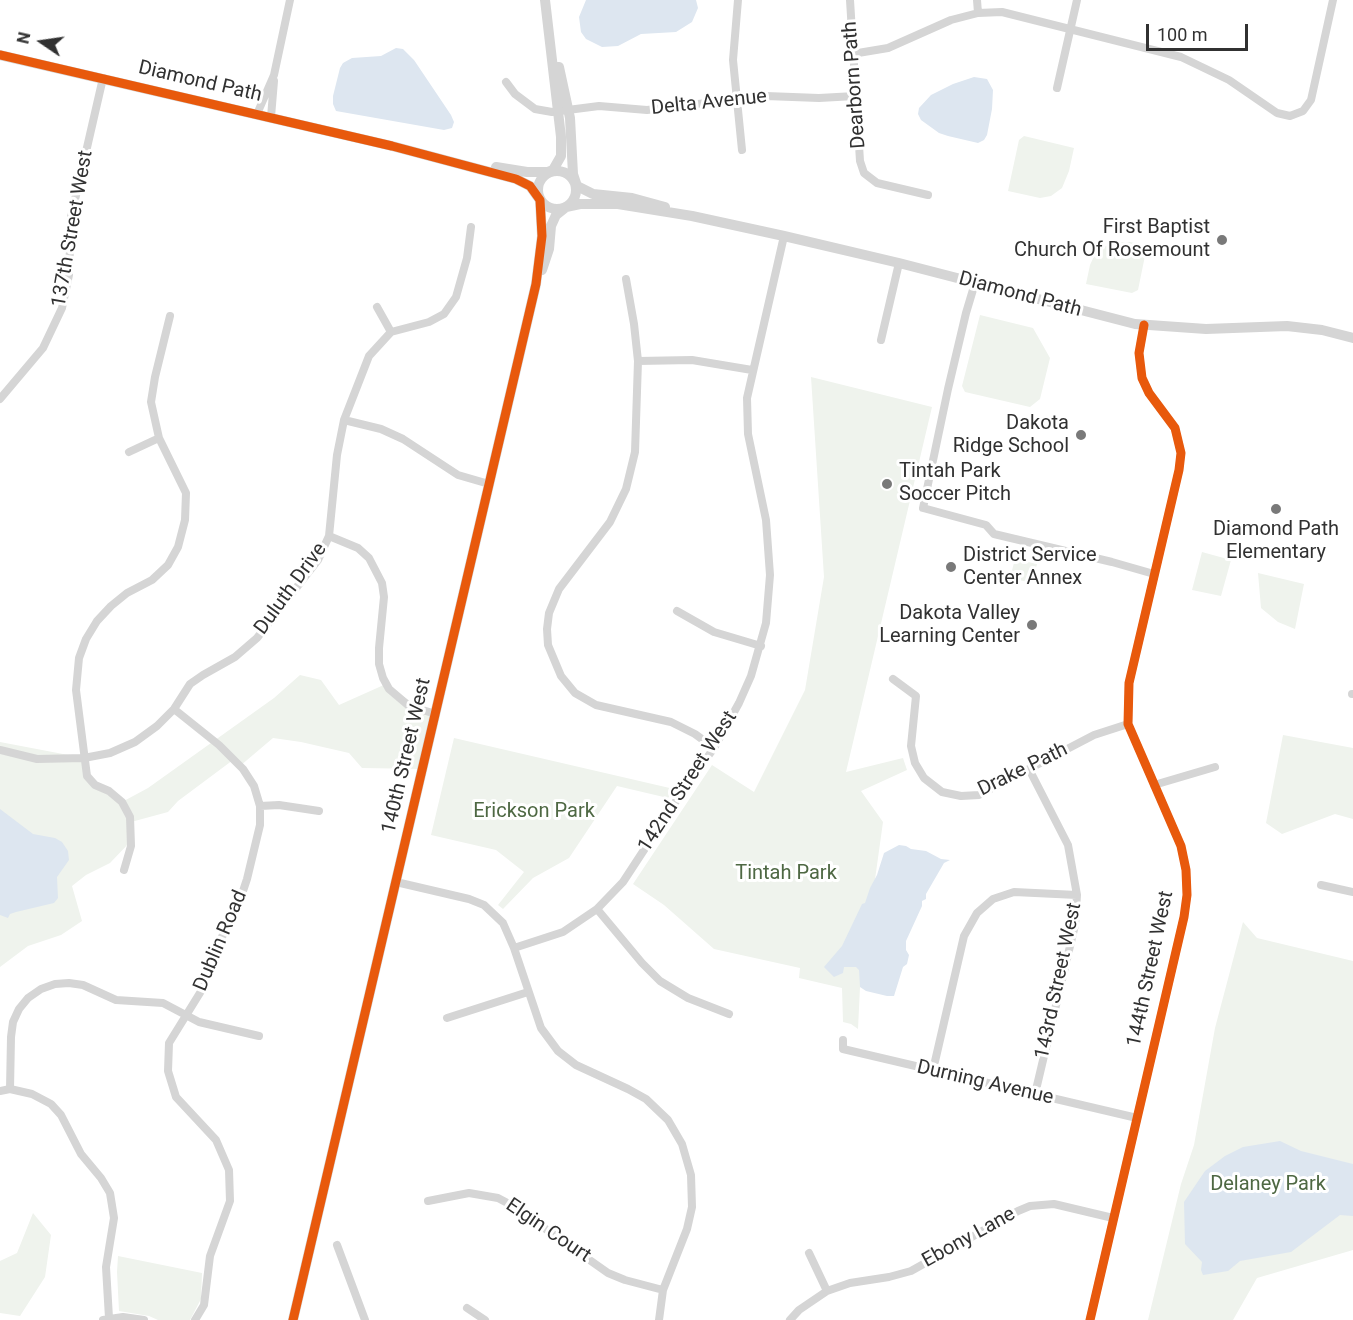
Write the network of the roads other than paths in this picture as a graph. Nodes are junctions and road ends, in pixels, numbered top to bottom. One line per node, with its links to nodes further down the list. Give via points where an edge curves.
1 (290, 0): 12 (street)
2 (545, 0): 18 (street)
3 (738, 0): 17 (street, via 733,60)
4 (850, 0): 10 (street, Dearborn Path)
5 (977, 0): 8 (street)
6 (1077, 0): 9 (street)
7 (1333, 0): 9 (street, via 1311,100 1300,113 1290,116 1280,114 1229,80 1181,57)
8 (978, 14): 9 (street, via 1002,12); 10 (street, via 951,20 888,48)
9 (1070, 29): 15 (street)
10 (852, 54): 16 (street, Dearborn Path)
11 (0, 55): 13 (street, Diamond Path)
12 (274, 75): 19 (street); 20 (street)
13 (103, 78): 19 (street, Diamond Path); 43 (street, 137th Street West, via 71,217 69,275 62,308 43,348)
14 (506, 82): 18 (street, via 535,109)
15 (1057, 88)
16 (855, 96): 17 (street, Delta Avenue); 25 (street, Dearborn Path, via 864,173 877,183)
17 (735, 98): 18 (street, Delta Avenue, via 646,110 599,106); 22 (street)
18 (563, 112): 23 (street, via 561,156); 24 (street)
19 (257, 114): 20 (street, Diamond Path)
20 (271, 117): 21 (street, Diamond Path)
21 (392, 146): 23 (street, Diamond Path, via 514,171); 26 (street, Diamond Path, via 516,179 530,186)
22 (742, 150)
23 (548, 172): 24 (street, Diamond Path, via 562,173); 26 (street, via 539,185)
24 (574, 181): 27 (street, via 575,196); 28 (street, Diamond Path, via 593,194 632,198)
25 (928, 195)
26 (540, 200): 27 (street, Diamond Path, via 550,208); 34 (street, 140th Street West, via 542,236)
27 (566, 207): 28 (street, Diamond Path, via 618,204); 34 (street, 140th Street West, via 552,221 549,249)
28 (692, 216): 30 (street, Diamond Path)
29 (471, 227): 38 (street, via 456,297 444,314)
30 (784, 236): 31 (street, Diamond Path); 42 (street, 142nd Street West)
31 (899, 263): 33 (street, Diamond Path); 40 (street)
32 (626, 279): 41 (street)
33 (975, 283): 37 (street, Diamond Path); 49 (street, via 923,508 986,525 994,534)
34 (536, 284): 47 (street, 140th Street West)
35 (377, 307): 38 (street)
36 (170, 316): 45 (street, via 151,402)
37 (1144, 325): 39 (street, Diamond Path, via 1206,329 1287,326); 49 (street, 144th Street West, via 1139,352 1142,378 1175,428 1180,453)
38 (391, 332): 44 (street, Duluth Drive, via 369,356)
39 (1353, 338)
40 (881, 340)
41 (638, 361): 42 (street, via 692,360); 56 (street, via 634,452 626,489 610,522 559,589 549,613 548,645 561,676 574,693 596,705 671,722)
42 (752, 370): 51 (street, 142nd Street West, via 747,426 770,554 770,596)
43 (0, 399)
44 (344, 420): 47 (street, via 381,429 458,475); 48 (street, Duluth Drive)
45 (159, 438): 46 (street); 58 (street, via 186,493 178,547 168,565 152,580 111,606 86,639 79,658 76,690)
46 (129, 453)
47 (489, 484): 54 (street, 140th Street West)
48 (329, 536): 53 (street, Duluth Drive, via 318,560 257,638 235,657 190,684); 54 (street, via 358,548 369,558 382,583 382,678 409,706)
49 (1154, 574): 55 (street, 144th Street West, via 1129,683)
50 (677, 610): 51 (street, via 714,632)
51 (761, 646): 56 (street, 142nd Street West, via 740,703)
52 (893, 679): 60 (street, Drake Path, via 915,696 911,747 915,763 924,778 942,792 979,795)
53 (174, 709): 58 (street, Duluth Drive, via 135,742 110,753); 62 (street, Dublin Road, via 243,769)
54 (436, 714): 65 (street, 140th Street West)
55 (1128, 724): 60 (street, Drake Path, via 1094,735); 61 (street, 144th Street West)
56 (714, 748): 69 (street, 142nd Street West, via 623,882)
57 (0, 750): 58 (street, Duluth Drive, via 36,759)
58 (84, 758): 64 (street, via 87,776 94,785 122,802 130,817 131,846)
59 (1215, 767): 61 (street)
60 (1029, 769): 68 (street, 143rd Street West, via 1068,845)
61 (1154, 785): 81 (street, 144th Street West, via 1181,846 1187,895)
62 (260, 806): 63 (street); 73 (street, Dublin Road, via 260,825 242,894 217,946 203,988)
63 (319, 811)
64 (124, 870)
65 (396, 882): 70 (street, via 484,905 503,923); 92 (street, 140th Street West)
66 (1321, 885): 67 (street)
67 (1353, 892)
68 (1077, 894): 77 (street, via 1014,892 993,899 977,913 964,936); 80 (street, 143rd Street West, via 1075,925)
69 (597, 909): 70 (street, 142nd Street West, via 563,932); 72 (street, via 660,981 688,998)
70 (514, 948): 71 (street)
71 (528, 992): 74 (street); 86 (street, via 541,1028 558,1051 576,1065 646,1099 668,1120 682,1144 692,1175 692,1207)
72 (729, 1014)
73 (185, 1015): 75 (street, via 199,1023); 78 (street, via 163,1003 116,999 83,985 62,983 41,989 28,998 13,1022); 91 (street, Dublin Road, via 169,1043 168,1071 176,1097 216,1140 229,1170 230,1201 210,1256 204,1305)
74 (447, 1018)
75 (259, 1036)
76 (843, 1040): 77 (street, Durning Avenue, via 843,1049)
77 (933, 1070): 80 (street, Durning Avenue)
78 (10, 1089): 79 (street); 89 (street, via 32,1094 56,1109 81,1154 110,1193 114,1218 106,1267)
79 (0, 1091)
80 (1035, 1094): 81 (street, Durning Avenue)
81 (1137, 1118): 83 (street, 144th Street West)
82 (428, 1201): 86 (street, Elgin Court, via 469,1193 498,1198 609,1273)
83 (1113, 1218): 87 (street, Ebony Lane, via 1054,1204 1030,1206 911,1271); 97 (street, 144th Street West)
84 (337, 1245): 93 (street)
85 (809, 1253): 87 (street)
86 (663, 1290): 95 (street)
87 (827, 1291): 96 (street, Ebony Lane)
88 (467, 1308): 94 (street)
89 (106, 1319): 90 (street)
90 (144, 1320)
91 (195, 1320)
92 (293, 1320)
93 (365, 1320)
94 (485, 1320)
95 (659, 1320)
96 (790, 1320)
97 (1090, 1320)

